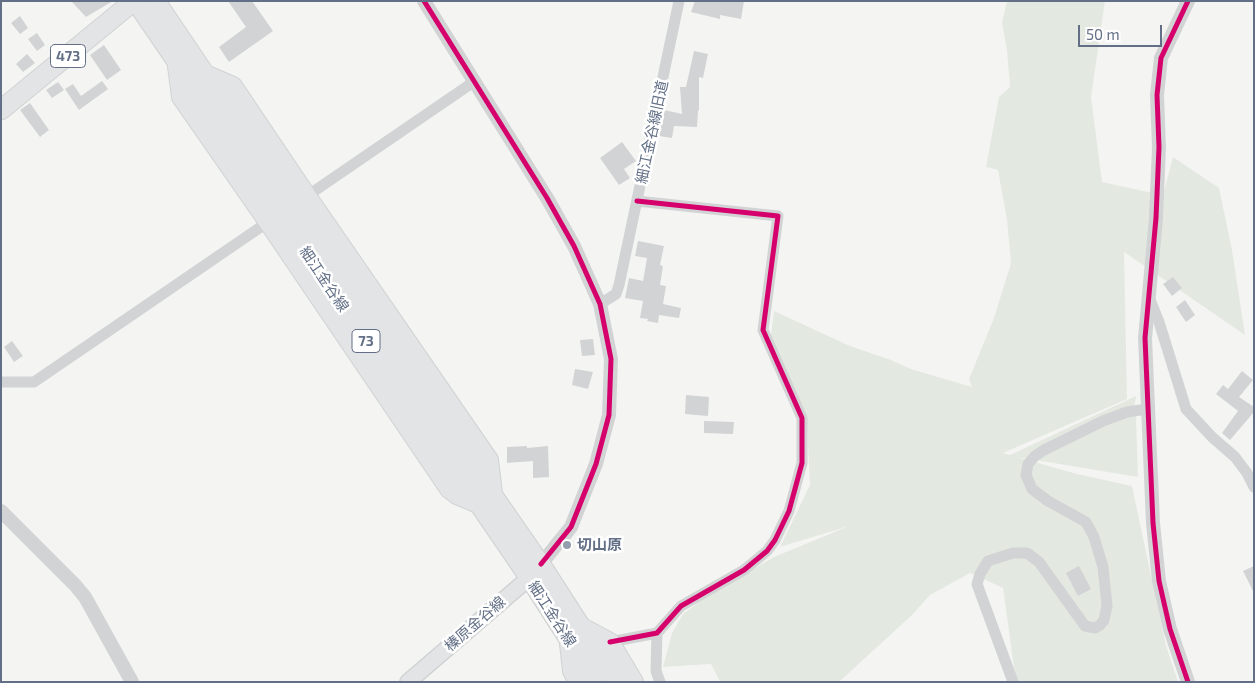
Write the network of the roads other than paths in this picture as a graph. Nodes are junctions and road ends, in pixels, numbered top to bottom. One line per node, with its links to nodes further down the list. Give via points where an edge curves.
1 (134, 1): 6 (main road, 細江金谷線 / 73); 9 (highway, 473)
2 (156, 1): 7 (main road, 細江金谷線 / 73)
3 (424, 1): 8 (street)
4 (679, 1): 11 (street, 細江金谷線旧道)
5 (1188, 1): 13 (street, via 1161,58 1157,94 1156,218)
6 (176, 63): 12 (main road, via 181,97); 18 (main road, 細江金谷線 / 73)
7 (205, 74): 10 (main road, via 233,86); 18 (main road, 細江金谷線 / 73)
8 (475, 81): 10 (street); 14 (street, via 574,246)
9 (1, 110)
10 (307, 196): 18 (main road, via 489,460)
11 (637, 201): 14 (street, 細江金谷線旧道, via 616,294); 23 (street, via 778,216 763,330 802,418 802,462 789,511 775,540 744,570 681,606)
12 (268, 222): 15 (street, via 34,382); 18 (main road, via 449,489 457,495)
13 (1149, 298): 16 (street, via 1145,338); 17 (street, via 1186,409 1235,457)
14 (600, 304): 20 (street, via 611,359 609,415 596,464 571,527)
15 (1, 382)
16 (1147, 409): 33 (street, via 1103,421 1044,450 1028,464 1026,475 1032,489 1086,522 1103,567 1107,606 1100,625 1095,628 1085,626 1039,562 1027,553 1013,552 988,561 977,584); 34 (street, via 1159,581 1170,630)
17 (1254, 487)
18 (486, 500): 20 (main road, 細江金谷線 / 73); 21 (main road, 細江金谷線 / 73)
19 (1, 510): 26 (street, via 85,597)
20 (540, 564): 21 (main road, 榛原金谷線); 22 (main road, 細江金谷線 / 73)
21 (529, 578): 24 (main road, 細江金谷線 / 73); 27 (main road, 榛原金谷線)
22 (582, 627): 25 (main road); 30 (main road, 細江金谷線 / 73)
23 (657, 633): 25 (street); 32 (street, via 656,671)
24 (568, 639): 28 (main road, 73, via 572,671); 29 (main road, 細江金谷線 / 73)
25 (610, 642): 31 (main road)
26 (132, 682)
27 (408, 682)
28 (578, 682)
29 (596, 682)
30 (617, 682)
31 (634, 682)
32 (660, 682)
33 (1013, 682)
34 (1188, 682)

